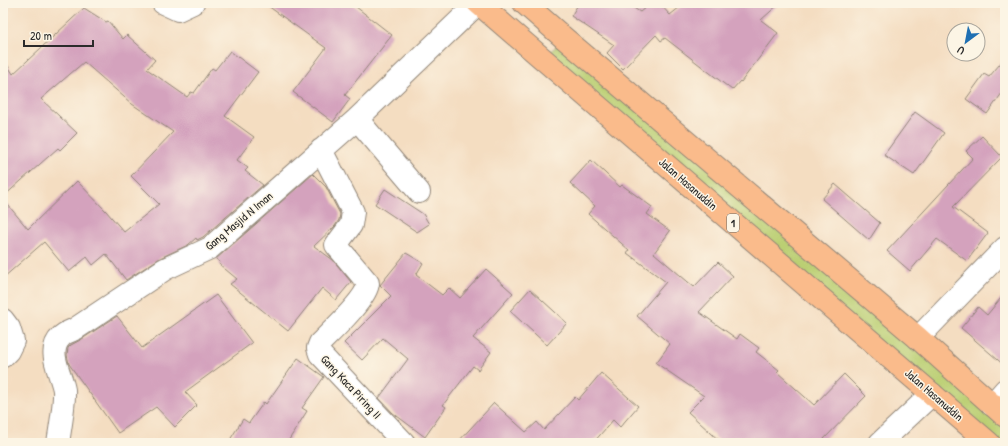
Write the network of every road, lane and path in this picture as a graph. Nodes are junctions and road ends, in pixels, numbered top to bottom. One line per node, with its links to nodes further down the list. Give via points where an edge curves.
1 (163, 3): 2 (street, via 178,10)
2 (193, 3)
3 (478, 3): 6 (highway, Jalan Hasanuddin / 1); 7 (street, Gang Masjid N Iman)
4 (524, 3): 5 (highway)
5 (564, 38): 6 (highway); 12 (highway)
6 (543, 60): 14 (highway, Jalan Hasanuddin / 1)
7 (357, 119): 8 (street, Gang Masjid N Iman); 9 (street)
8 (321, 150): 17 (street, Gang Masjid N Iman, via 210,248 165,269 61,336 54,349 64,391); 18 (street, Gang Kaca Piring II, via 353,212 351,225 336,245 368,283 368,288 360,301 318,348 320,354)
9 (419, 192)
10 (1005, 248): 12 (street)
11 (3, 320): 13 (street, via 13,341)
12 (918, 338): 15 (highway)
13 (3, 356)
14 (932, 394): 16 (highway, Jalan Hasanuddin / 1); 19 (street)
15 (1001, 404)
16 (985, 442)
17 (58, 443)
18 (404, 443)
19 (880, 443)

